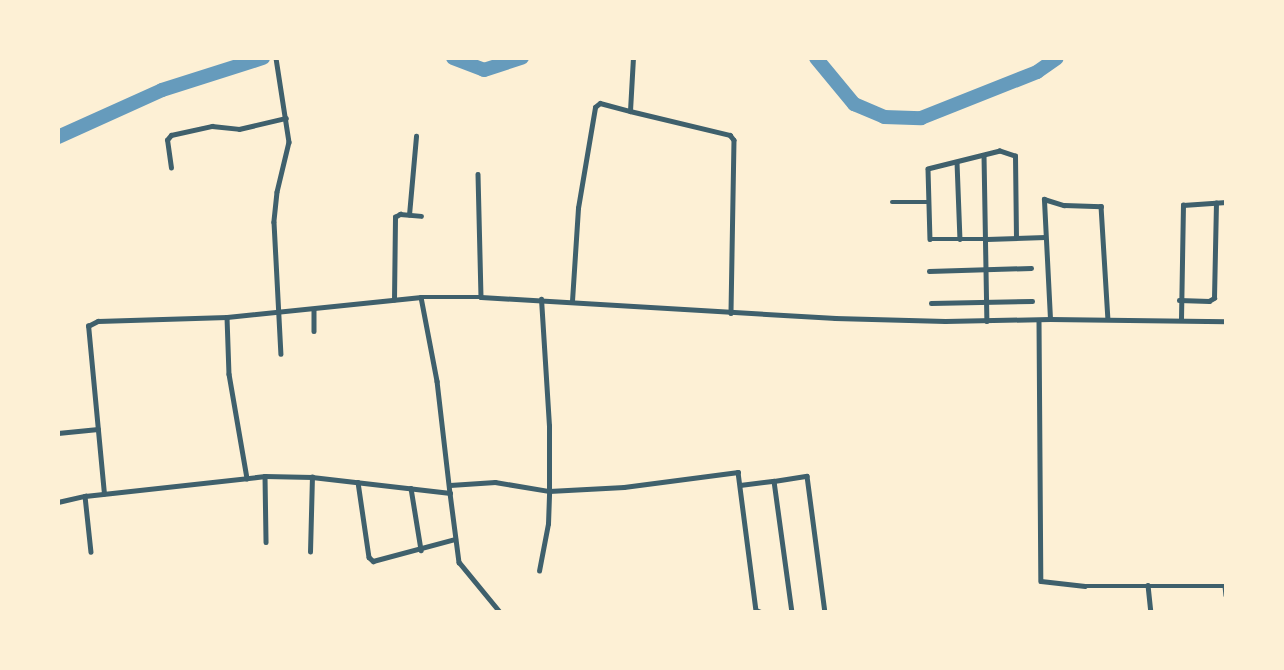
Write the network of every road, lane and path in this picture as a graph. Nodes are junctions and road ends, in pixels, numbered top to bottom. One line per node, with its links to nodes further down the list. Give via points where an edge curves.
1 (276, 58): 4 (street)
2 (632, 58): 3 (street)
3 (630, 111): 28 (street, via 600,103 595,107 578,208); 34 (street, via 730,135 734,140)
4 (286, 118): 8 (street, via 239,130 205,126 171,135 167,140); 33 (street, via 288,155 274,222)
5 (416, 136): 14 (street)
6 (984, 155): 7 (street); 17 (street, via 1000,151 1015,156); 19 (street)
7 (957, 162): 11 (street, via 928,169); 18 (street)
8 (171, 168)
9 (478, 174): 23 (street)
10 (892, 202): 11 (street)
11 (929, 202): 18 (street, via 930,239)
12 (1226, 202): 13 (street)
13 (1216, 203): 27 (street, via 1183,205); 27 (street, via 1214,298)
14 (409, 215): 15 (street); 26 (street, via 395,217)
15 (421, 216)
16 (1045, 237): 17 (street); 36 (street); 37 (street, via 1044,199 1064,205 1101,206)
17 (1016, 238): 19 (street)
18 (960, 239): 19 (street)
19 (987, 239): 21 (street)
20 (1031, 268): 21 (street)
21 (987, 269): 22 (street); 30 (street)
22 (929, 271)
23 (481, 297): 24 (street); 25 (street)
24 (421, 298): 26 (street); 51 (street)
25 (541, 299): 28 (street); 54 (street)
26 (394, 300): 32 (street)
27 (1179, 300): 38 (street)
28 (572, 301): 34 (street)
29 (1032, 301): 30 (street)
30 (986, 302): 31 (street); 40 (street)
31 (931, 303)
32 (314, 309): 33 (street); 42 (street)
33 (276, 313): 35 (street); 43 (street)
34 (731, 313): 40 (street)
35 (227, 317): 44 (street, via 91,322); 48 (street, via 229,374)
36 (1050, 318): 37 (street); 39 (street)
37 (1108, 319): 38 (street)
38 (1181, 319): 41 (street)
39 (1039, 320): 40 (street); 65 (street, via 1040,578 1044,583 1085,586)
40 (987, 321)
41 (1226, 321)
42 (314, 331)
43 (281, 354)
44 (98, 429): 45 (street); 55 (street)
45 (58, 433)
46 (265, 476): 47 (street); 48 (street); 60 (street)
47 (312, 477): 50 (street); 63 (street)
48 (247, 478): 55 (street)
49 (774, 481): 52 (street); 70 (street); 71 (street, via 807,476)
50 (358, 482): 53 (street); 61 (street, via 371,560)
51 (450, 485): 54 (street, via 495,482); 56 (street)
52 (740, 485): 54 (street, via 738,472); 69 (street, via 757,610)
53 (411, 488): 56 (street); 61 (street)
54 (550, 491): 64 (street)
55 (104, 494): 57 (street)
56 (450, 494): 59 (street)
57 (85, 496): 58 (street); 62 (street)
58 (58, 502)
59 (455, 539): 61 (street); 68 (street, via 458,562)
60 (266, 542)
61 (421, 550)
62 (91, 552)
63 (310, 552)
64 (539, 571)
65 (1148, 585): 66 (street); 72 (street)
66 (1226, 586): 67 (street)
67 (1226, 594)
68 (500, 612)
69 (761, 612)
70 (792, 612)
71 (825, 612)
72 (1151, 612)

